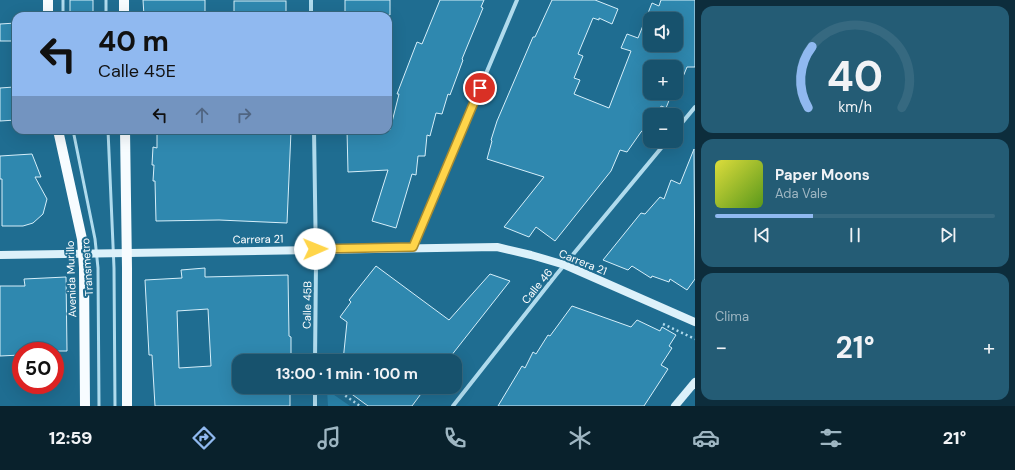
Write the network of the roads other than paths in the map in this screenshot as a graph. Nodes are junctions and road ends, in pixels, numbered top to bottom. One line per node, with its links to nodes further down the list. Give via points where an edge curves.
1 (48, 0): 7 (main road)
2 (63, 0): 8 (lane)
3 (106, 0): 9 (lane)
4 (124, 0): 10 (main road)
5 (311, 0): 11 (street)
6 (516, 0): 20 (street)
7 (48, 12)
8 (63, 12)
9 (106, 12)
10 (124, 12)
11 (311, 12)
12 (695, 107): 13 (street)
13 (683, 122)
14 (59, 134): 24 (main road, Avenida Murillo)
15 (74, 134): 25 (lane, Transmetro)
16 (108, 134): 22 (lane)
17 (125, 134): 23 (main road)
18 (314, 134): 21 (street, Calle 45B)
19 (661, 148): 27 (street, Calle 46)
20 (413, 247): 21 (main road, Carrera 21); 27 (main road, Carrera 21, via 497,247)
21 (315, 249): 23 (main road, Carrera 21); 29 (street, Calle 45B)
22 (113, 253): 23 (main road, Carrera 21); 25 (main road, Carrera 21); 34 (lane)
23 (127, 253): 35 (main road)
24 (84, 254): 25 (main road, Carrera 21); 26 (main road, Carrera 21); 32 (main road, Avenida Murillo)
25 (97, 254): 33 (lane, Transmetro)
26 (0, 255)
27 (565, 265): 28 (main road, Carrera 21); 37 (street, Calle 46)
28 (695, 322)
29 (315, 354)
30 (695, 382): 38 (main road)
31 (315, 394): 36 (street)
32 (85, 406)
33 (99, 406)
34 (115, 406)
35 (127, 406)
36 (315, 406)
37 (453, 406)
38 (675, 406)

